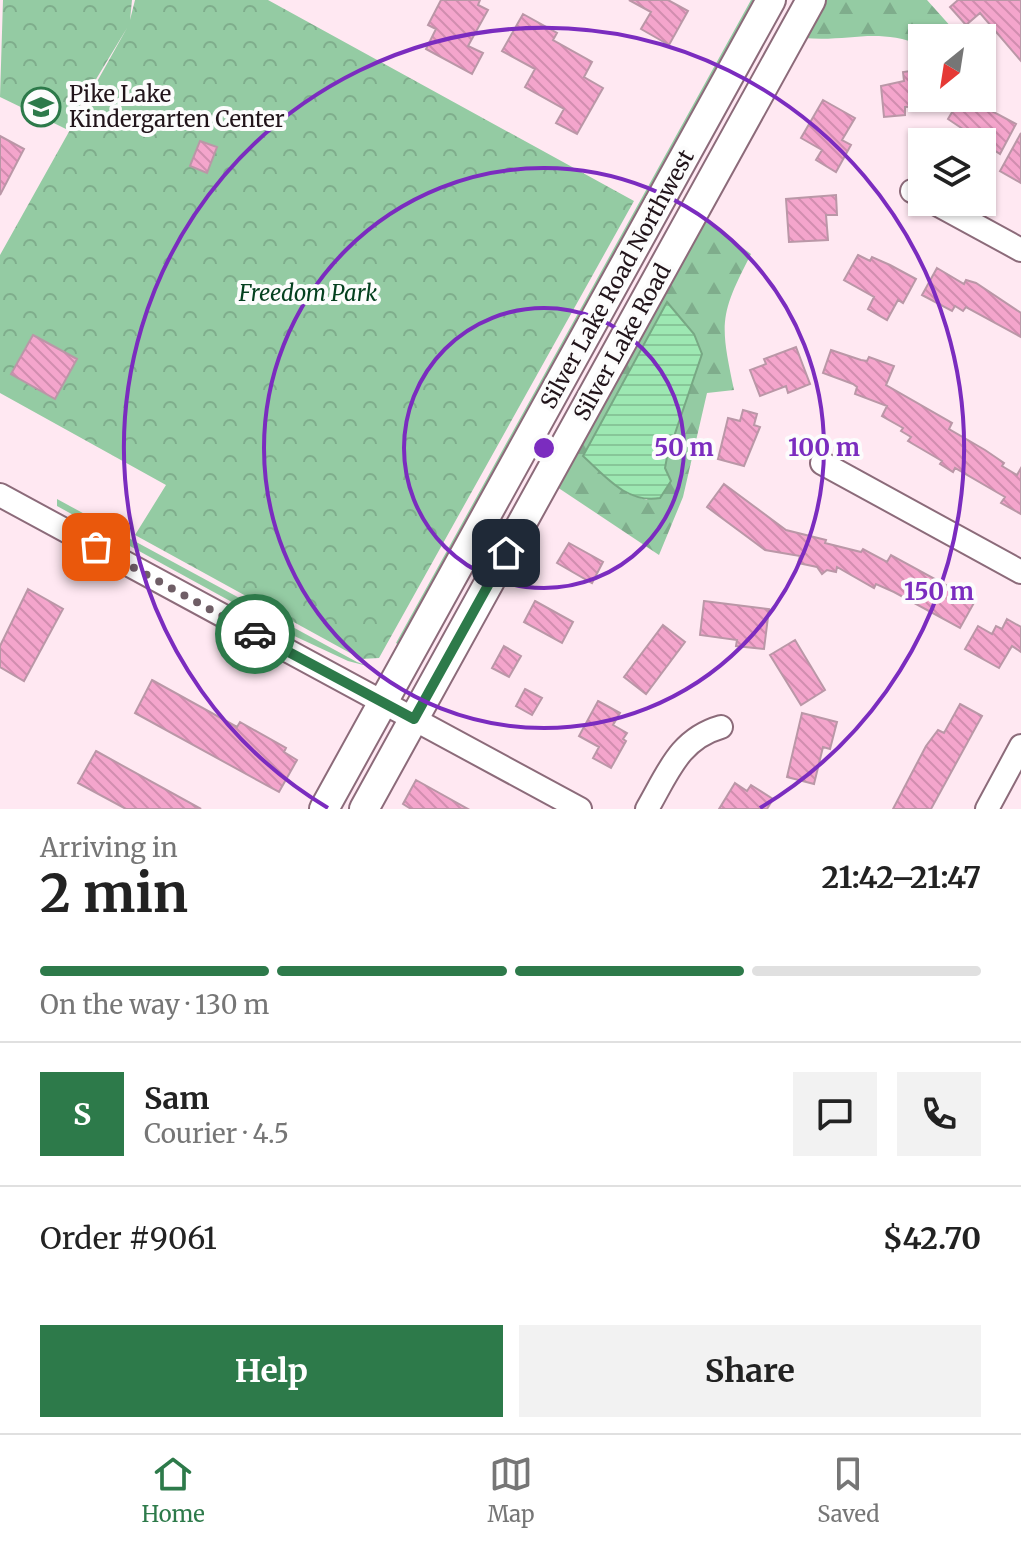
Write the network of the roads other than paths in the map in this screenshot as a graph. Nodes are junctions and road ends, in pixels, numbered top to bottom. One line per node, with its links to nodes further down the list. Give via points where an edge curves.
1 (771, 0): 8 (main road, Silver Lake Road Northwest)
2 (811, 0): 9 (main road, Silver Lake Road)
3 (959, 216): 4 (street)
4 (1021, 250)
5 (822, 463): 7 (street)
6 (0, 495): 8 (street)
7 (1021, 572)
8 (384, 703): 9 (street); 12 (main road, Silver Lake Road Northwest)
9 (414, 719): 13 (main road, Silver Lake Road); 14 (street)
10 (721, 727): 15 (street, via 700,733 685,745)
11 (1021, 746): 16 (street)
12 (324, 809)
13 (364, 809)
14 (580, 809)
15 (647, 809)
16 (987, 809)

